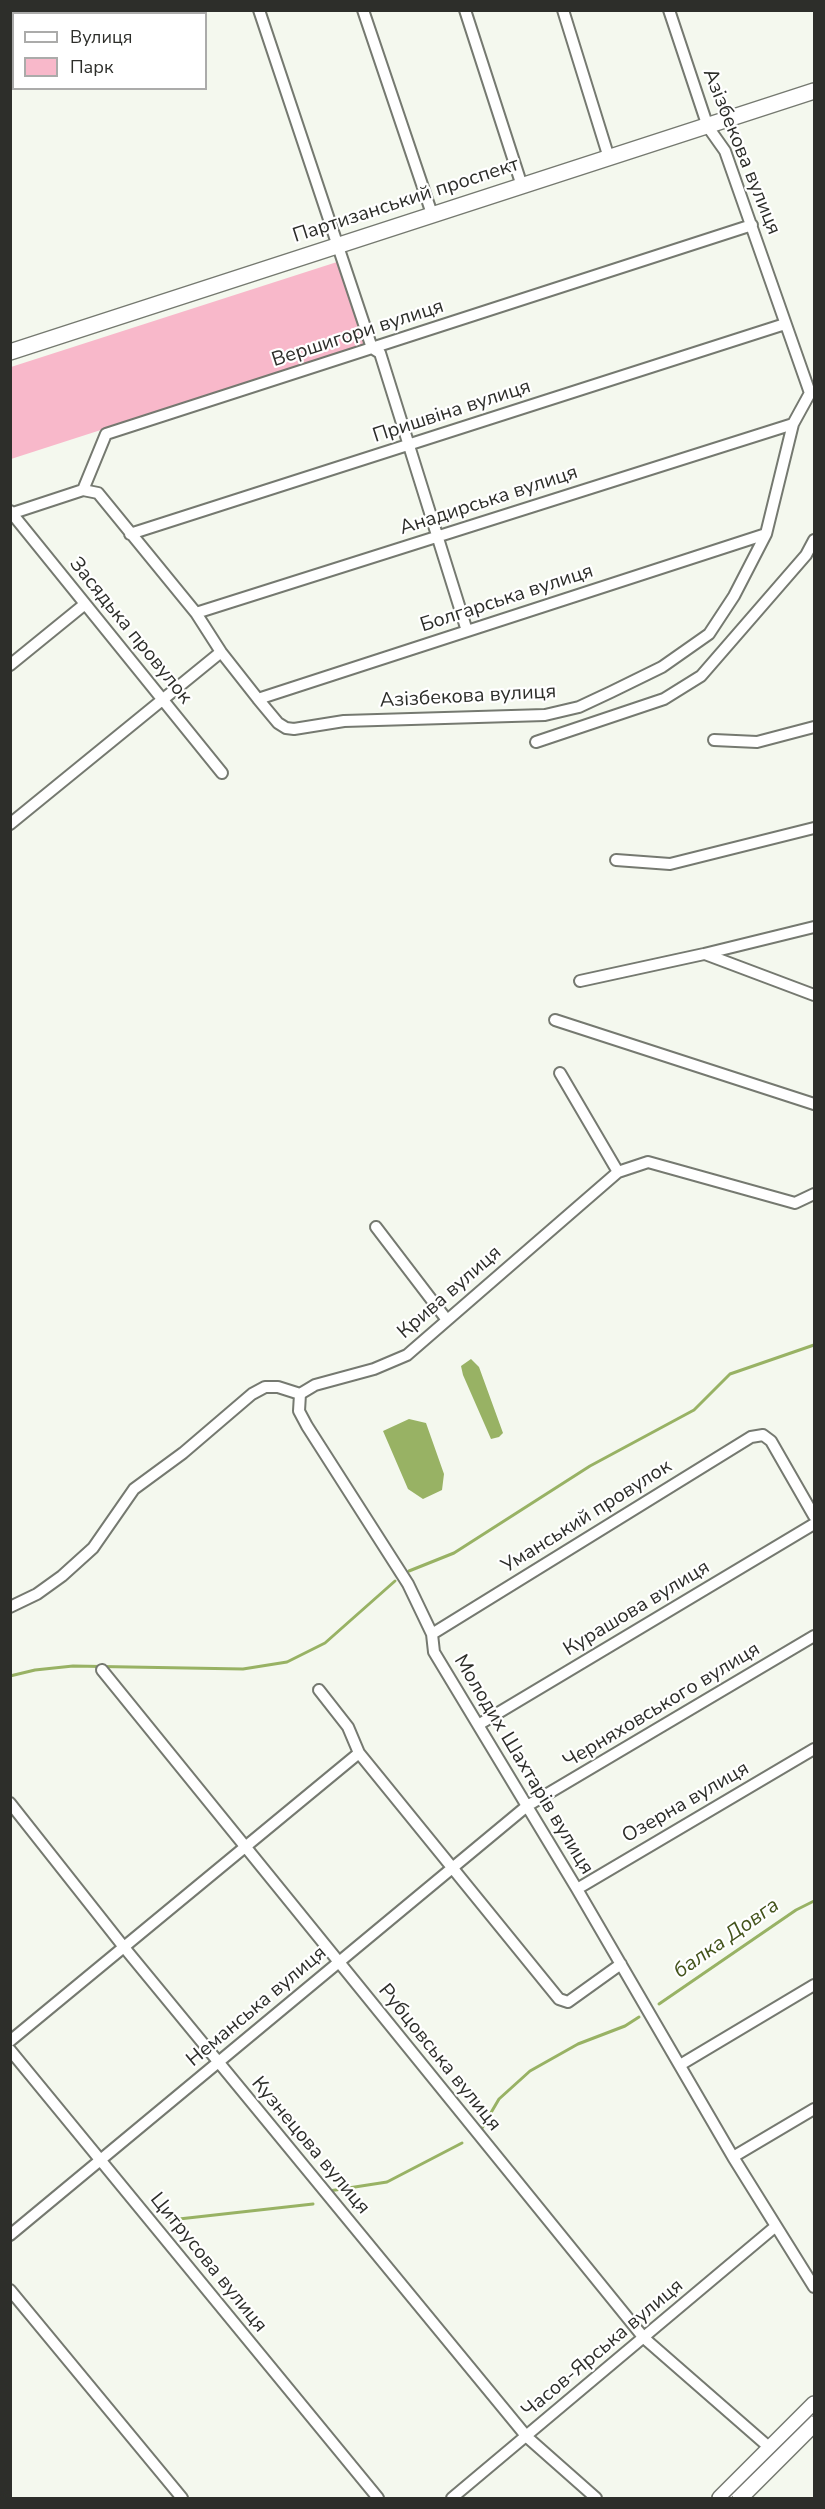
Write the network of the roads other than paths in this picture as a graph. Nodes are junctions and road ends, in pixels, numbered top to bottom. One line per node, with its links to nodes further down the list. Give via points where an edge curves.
1 (259, 10): 12 (street)
2 (363, 10): 10 (street)
3 (465, 10): 9 (street)
4 (563, 10): 8 (street)
5 (669, 10): 7 (street, Азізбекова вулиця)
6 (814, 91): 7 (street, Партизанський проспект)
7 (708, 127): 8 (street, Партизанський проспект); 11 (street, Азізбекова вулиця, via 725,151)
8 (609, 158): 9 (street, Партизанський проспект)
9 (522, 186): 10 (street, Партизанський проспект)
10 (432, 214): 12 (street, Партизанський проспект)
11 (752, 225): 13 (street, Азізбекова вулиця); 14 (street, Вершигори вулиця)
12 (337, 245): 14 (street); 15 (street, Партизанський проспект)
13 (785, 324): 16 (street, Азізбекова вулиця); 18 (street, Пришвіна вулиця)
14 (372, 348): 18 (street, via 380,353); 19 (street, Вершигори вулиця, via 106,434)
15 (10, 352)
16 (812, 395): 17 (street, Азізбекова вулиця)
17 (793, 424): 22 (street, Азізбекова вулиця); 23 (street, Анадирська вулиця)
18 (408, 445): 21 (street, Пришвіна вулиця); 23 (street)
19 (83, 490): 20 (street); 21 (street, via 98,493)
20 (11, 512): 25 (street, Засядька провулок)
21 (130, 534): 26 (street)
22 (766, 534): 27 (street, Болгарська вулиця); 30 (street, Азізбекова вулиця, via 709,634 662,667 579,707 545,715 344,721 294,729 278,723)
23 (437, 537): 26 (street, Анадирська вулиця); 27 (street)
24 (814, 540): 34 (street, via 806,555 701,676 664,699)
25 (86, 604): 29 (street); 31 (street, Засядька провулок)
26 (196, 613): 28 (street)
27 (467, 631): 30 (street, Болгарська вулиця)
28 (221, 652): 30 (street); 31 (street)
29 (10, 665)
30 (258, 699)
31 (162, 700): 35 (street, Засядька провулок); 36 (street)
32 (814, 727): 33 (street, via 756,742)
33 (714, 740)
34 (536, 742)
35 (222, 773)
36 (10, 824)
37 (814, 828): 38 (street, via 670,864)
38 (616, 860)
39 (814, 927): 40 (street)
40 (704, 954): 41 (street); 42 (street)
41 (580, 981)
42 (814, 995)
43 (555, 1020): 45 (street)
44 (560, 1073): 46 (street)
45 (814, 1104)
46 (618, 1172): 47 (street, Крива вулиця, via 648,1162 795,1203); 49 (street, Крива вулиця)
47 (814, 1194)
48 (376, 1227): 49 (street)
49 (447, 1320): 50 (street, Крива вулиця, via 406,1355 374,1369 315,1385)
50 (300, 1394): 53 (street, via 278,1387 265,1387 252,1394 134,1489 93,1548 53,1582); 54 (street, Молодих Шахтарів вулиця, via 299,1411 397,1565)
51 (814, 1516): 54 (street, Уманський провулок, via 771,1442 763,1435 750,1437)
52 (814, 1524): 58 (street, Курашова вулиця)
53 (10, 1607)
54 (432, 1634): 58 (street, Молодих Шахтарів вулиця, via 434,1652)
55 (814, 1636): 62 (street, Черняховського вулиця)
56 (102, 1670): 63 (street, Рубцовська вулиця)
57 (319, 1690): 60 (street, via 348,1727)
58 (478, 1725): 62 (street, Молодих Шахтарів вулиця)
59 (814, 1749): 65 (street, Озерна вулиця)
60 (358, 1753): 63 (street); 64 (street)
61 (10, 1803): 66 (street, Кузнецова вулиця)
62 (527, 1806): 64 (street, Неманська вулиця); 65 (street, Молодих Шахтарів вулиця)
63 (244, 1846): 66 (street); 67 (street, Рубцовська вулиця)
64 (452, 1869): 67 (street, Неманська вулиця); 68 (street, via 563,2002)
65 (577, 1889): 68 (street, Молодих Шахтарів вулиця)
66 (123, 1947): 70 (street); 72 (street, Кузнецова вулиця)
67 (338, 1963): 72 (street, Неманська вулиця); 81 (street, Рубцовська вулиця)
68 (621, 1964): 73 (street, Молодих Шахтарів вулиця)
69 (814, 1985): 73 (street)
70 (10, 2041)
71 (10, 2050): 76 (street, Цитрусова вулиця)
72 (218, 2062): 76 (street, Неманська вулиця); 84 (street, Кузнецова вулиця)
73 (680, 2065): 75 (street, Молодих Шахтарів вулиця)
74 (814, 2109): 75 (street)
75 (734, 2157): 77 (street, Молодих Шахтарів вулиця)
76 (101, 2160): 78 (street, Неманська вулиця); 87 (street, Цитрусова вулиця)
77 (776, 2226): 79 (street, Молодих Шахтарів вулиця); 81 (street, Часов-Ярська вулиця)
78 (10, 2235)
79 (814, 2287)
80 (10, 2290): 86 (street)
81 (644, 2338): 84 (street, Часов-Ярська вулиця); 85 (street, Рубцовська вулиця)
82 (814, 2404): 85 (street)
83 (814, 2424): 91 (street)
84 (527, 2437): 88 (street, Часов-Ярська вулиця); 89 (street, Кузнецова вулиця)
85 (770, 2448): 90 (street)
86 (183, 2499)
87 (378, 2499)
88 (452, 2499)
89 (596, 2499)
90 (720, 2499)
91 (740, 2499)

